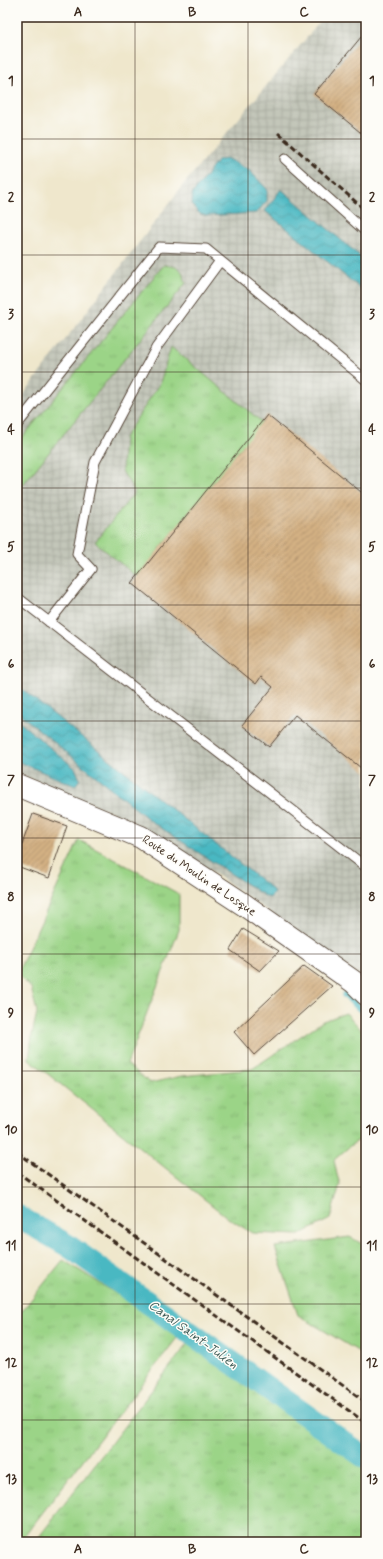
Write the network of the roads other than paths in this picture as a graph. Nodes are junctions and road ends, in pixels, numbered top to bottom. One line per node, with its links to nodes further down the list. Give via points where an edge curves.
1 (285, 159): 2 (lane)
2 (366, 232)
3 (220, 261): 4 (lane); 5 (lane, via 206,249 159,247); 7 (lane, via 156,348 95,462 77,554 90,569)
4 (366, 380)
5 (17, 425)
6 (17, 597): 7 (lane)
7 (49, 622): 9 (lane)
8 (17, 785): 10 (street, Route du Moulin de Losque, via 141,837 243,904 354,982)
9 (366, 867)
10 (366, 994)

